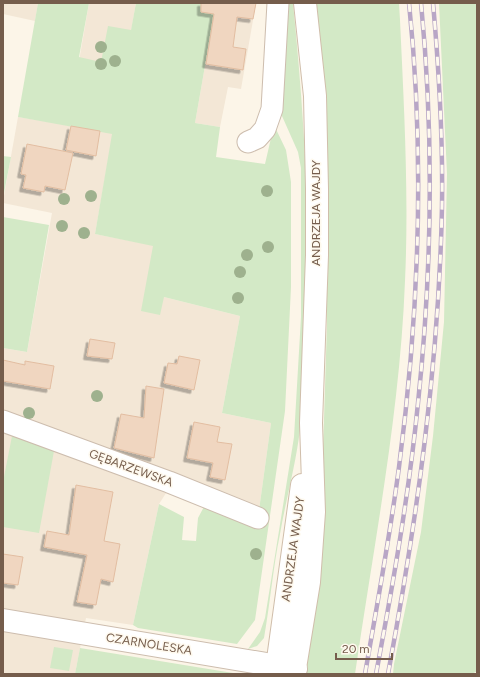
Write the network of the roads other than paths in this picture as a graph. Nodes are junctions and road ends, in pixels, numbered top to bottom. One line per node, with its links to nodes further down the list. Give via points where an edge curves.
1 (278, 3): 3 (street, via 272,109 264,129 257,138)
2 (305, 3): 7 (main road, ANDRZEJA WAJDY, via 315,96 317,255 311,423)
3 (248, 142)
4 (3, 421): 5 (street, GĘBARZEWSKA, via 169,482)
5 (258, 518)
6 (3, 620): 7 (main road, CZARNOLESKA)
7 (286, 671)

